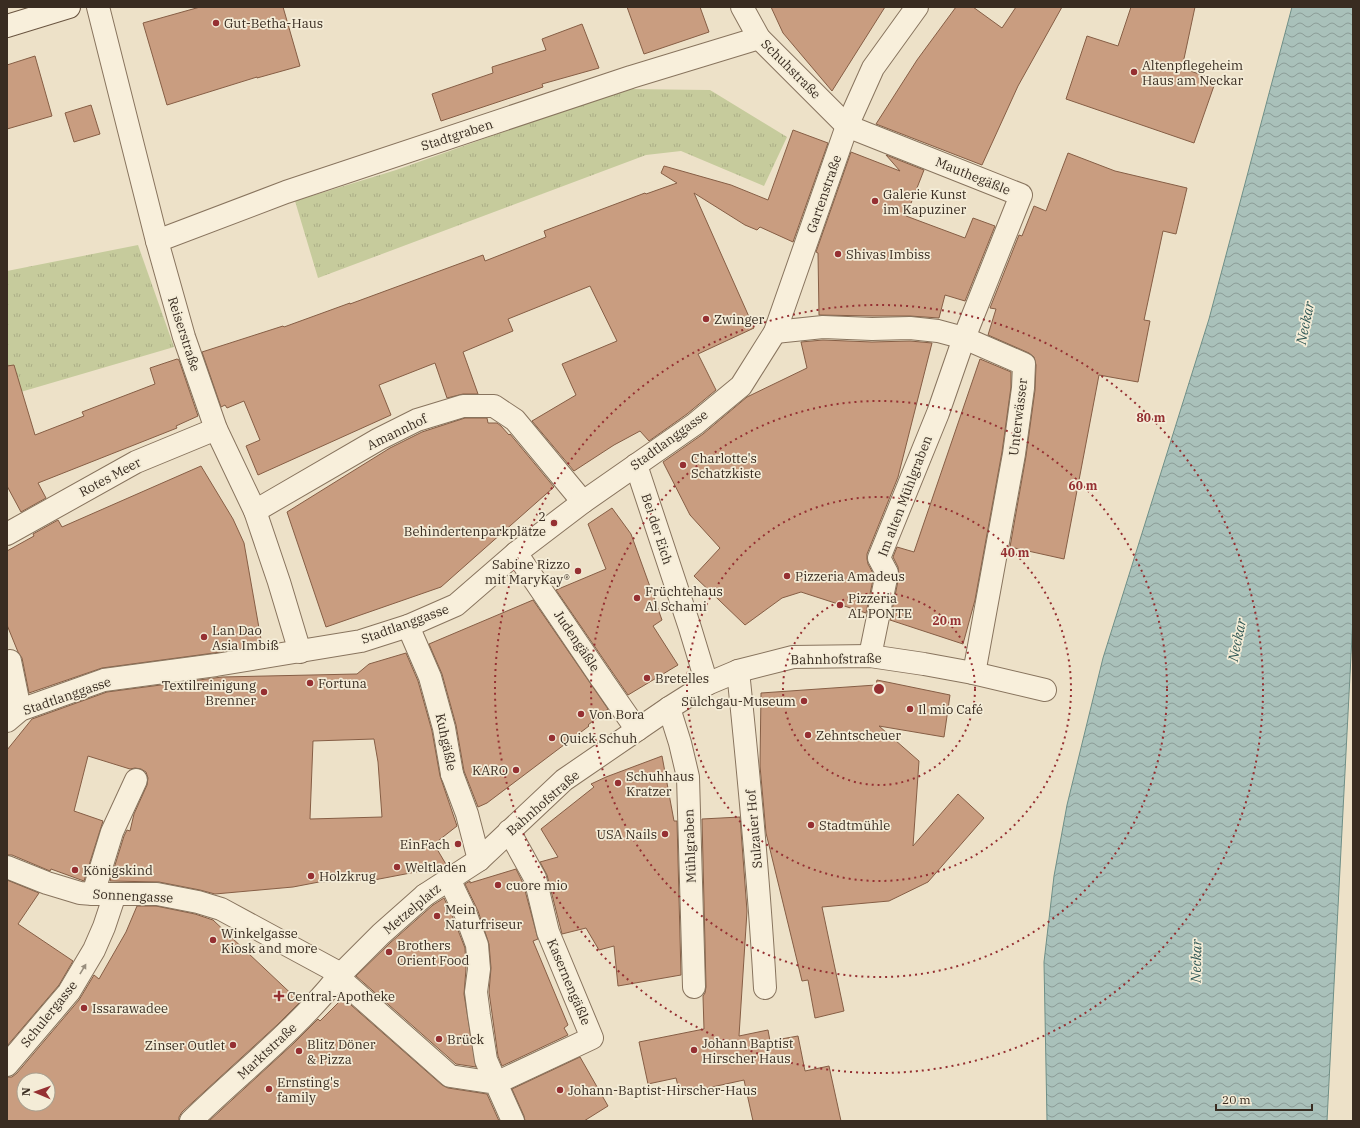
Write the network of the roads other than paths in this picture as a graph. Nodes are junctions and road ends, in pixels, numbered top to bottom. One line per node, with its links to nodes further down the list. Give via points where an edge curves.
1 (69, 7): 5 (street)
2 (98, 7): 8 (street, Reiserstraße)
3 (742, 7): 6 (street, Schuhstraße)
4 (917, 7): 7 (street, Gartenstraße, via 873,68)
5 (7, 26)
6 (759, 38): 7 (street, Schuhstraße); 8 (street, Stadtgraben, via 632,77 286,192)
7 (848, 126): 9 (street, Gartenstraße); 10 (street, Mauthegäßle, via 1021,195)
8 (157, 241): 12 (street, Reiserstraße, via 184,337)
9 (775, 332): 10 (street, Unterwässer, via 823,327 910,328 938,331); 11 (street, Gartenstraße)
10 (964, 338): 20 (street, Im alten Mühlgraben, via 938,413 879,558 887,573); 23 (street, Unterwässer, via 1024,364 1014,454)
11 (741, 386): 13 (street, Stadtlanggasse, via 695,424)
12 (216, 428): 15 (street, Reiserstraße); 16 (street, Rotes Meer, via 136,462)
13 (636, 465): 14 (street, Stadtlanggasse); 24 (street, Bei der Eich)
14 (583, 502): 15 (street, Amannhof, via 515,420 494,406 463,406 417,420 379,439); 17 (street, Stadtlanggasse)
15 (255, 511): 19 (street, Reiserstraße)
16 (7, 534)
17 (516, 553): 18 (street, Stadtlanggasse, via 456,605); 28 (street, Judengäßle)
18 (408, 626): 19 (street, Stadtlanggasse, via 360,641); 31 (street, Kuhgäßle, via 430,677 444,728 452,774 466,814)
19 (300, 652): 27 (street, Stadtlanggasse, via 104,680)
20 (870, 656): 22 (street, Bahnhofstraße, via 793,657); 23 (street, Bahnhofstraße)
21 (10, 662): 27 (street)
22 (738, 671): 24 (street, Bahnhofstraße); 38 (street, Sulzauer Hof, via 761,912)
23 (973, 673): 25 (street, Bahnhofstraße)
24 (707, 684): 26 (street, Bahnhofstraße)
25 (1045, 690)
26 (669, 708): 28 (street, Bahnhofstraße); 37 (street, Mühlgraben, via 688,777)
27 (14, 716)
28 (637, 730): 30 (street, Bahnhofstraße, via 564,780)
29 (136, 780): 34 (street, via 112,832)
30 (509, 831): 31 (street, Bahnhofstraße); 40 (street, Kasernengäßle, via 535,878 548,932 592,1038)
31 (486, 855): 33 (street, Metzelplatz)
32 (7, 867): 34 (street, Sonnengasse, via 68,890)
33 (449, 879): 36 (street, Metzelplatz, via 425,895); 40 (street, via 477,944 479,969 476,992 479,1015 486,1060)
34 (93, 894): 35 (street, Sonnengasse)
35 (115, 894): 36 (street, Sonnengasse, via 157,894 221,909); 39 (street, Schulergasse, one-way to 35, via 69,992 94,950)
36 (340, 975): 40 (street, Sonnengasse, via 450,1076); 41 (street, Marktstraße, via 308,1012)
37 (694, 987)
38 (765, 988)
39 (7, 1065)
40 (496, 1083): 42 (street)
41 (191, 1121)
42 (513, 1121)

